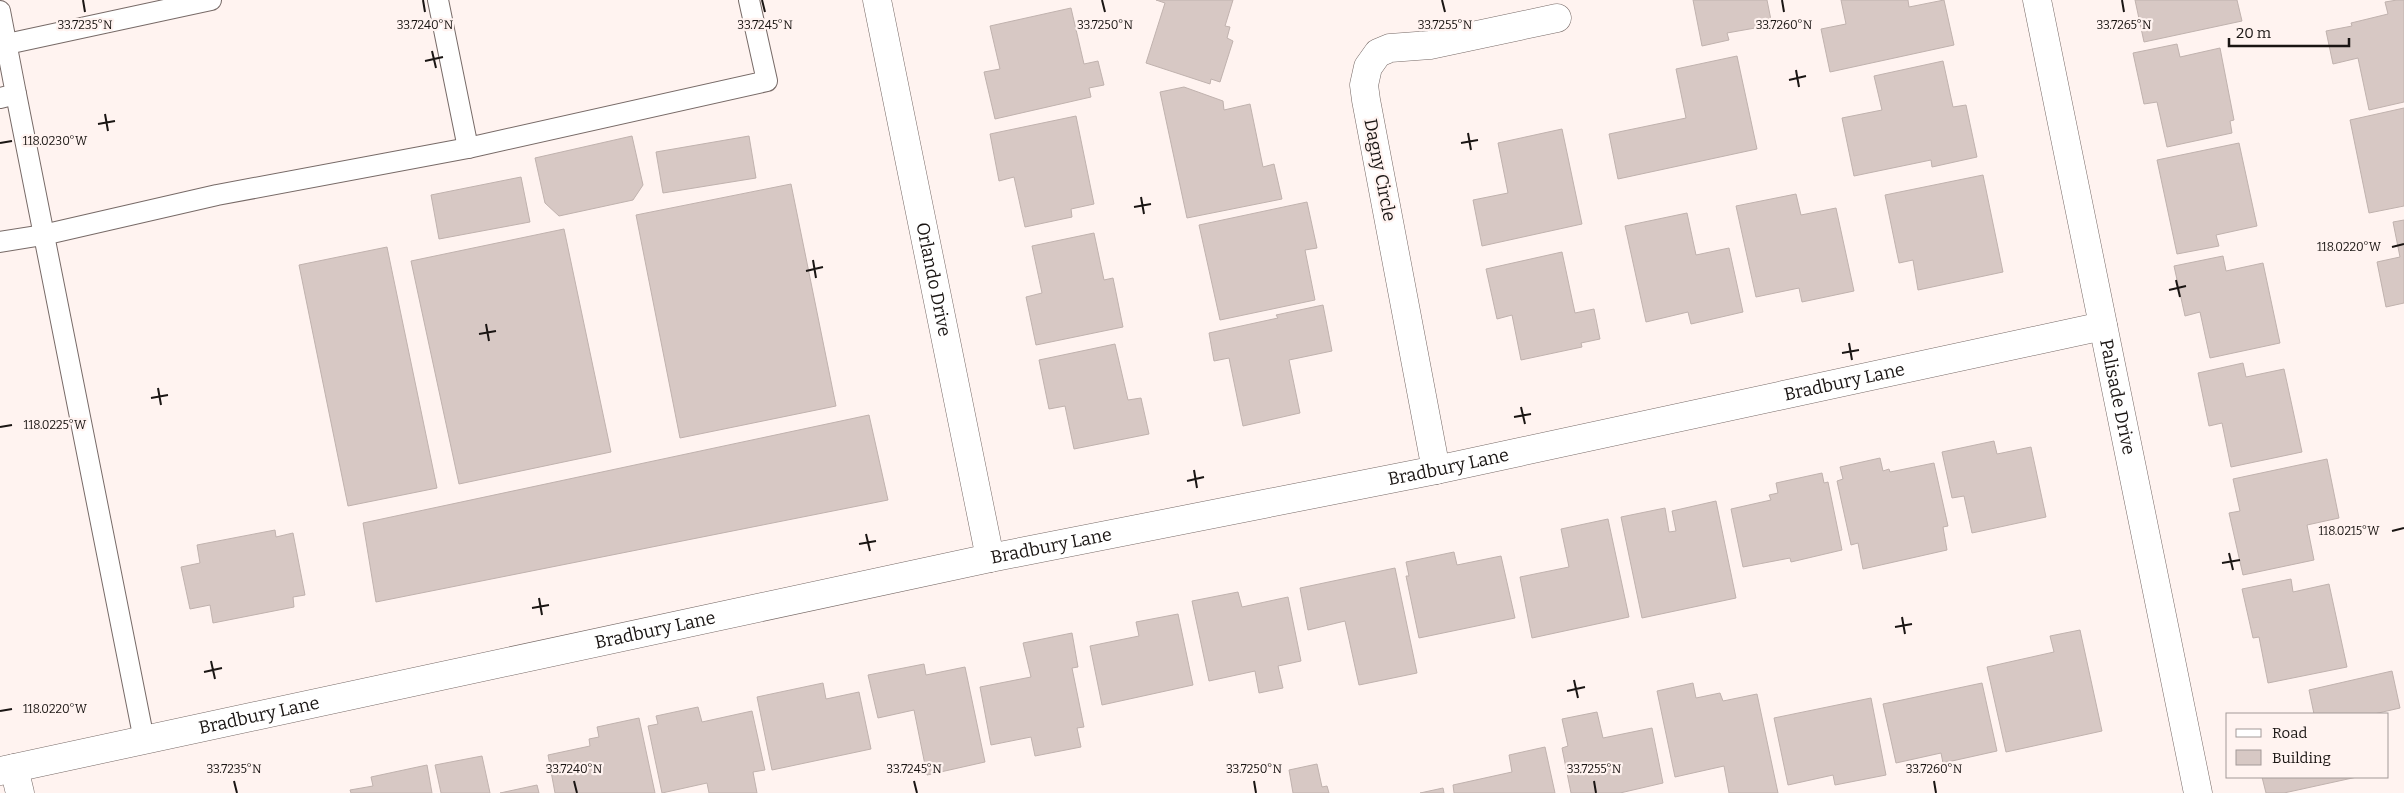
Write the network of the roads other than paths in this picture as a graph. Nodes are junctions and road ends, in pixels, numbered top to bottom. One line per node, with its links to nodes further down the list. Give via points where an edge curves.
1 (211, 0): 8 (lane)
2 (438, 0): 10 (lane)
3 (749, 0): 10 (lane, via 766,81)
4 (877, 0): 15 (street, Orlando Drive)
5 (2037, 0): 13 (street, Palisade Drive)
6 (0, 11): 8 (lane)
7 (1557, 18): 14 (street, Dagny Circle, via 1430,45 1390,48 1378,53 1368,67 1364,85 1366,100)
8 (7, 44): 9 (lane)
9 (8, 96): 11 (lane)
10 (468, 148): 11 (lane, via 217,195)
11 (43, 235): 12 (lane); 16 (lane)
12 (0, 242)
13 (2103, 326): 14 (street, Bradbury Lane); 18 (street, Palisade Drive)
14 (1436, 470): 15 (street, Bradbury Lane)
15 (990, 558): 16 (street, Bradbury Lane)
16 (144, 740): 17 (street, Bradbury Lane)
17 (11, 777)
18 (2198, 793)

